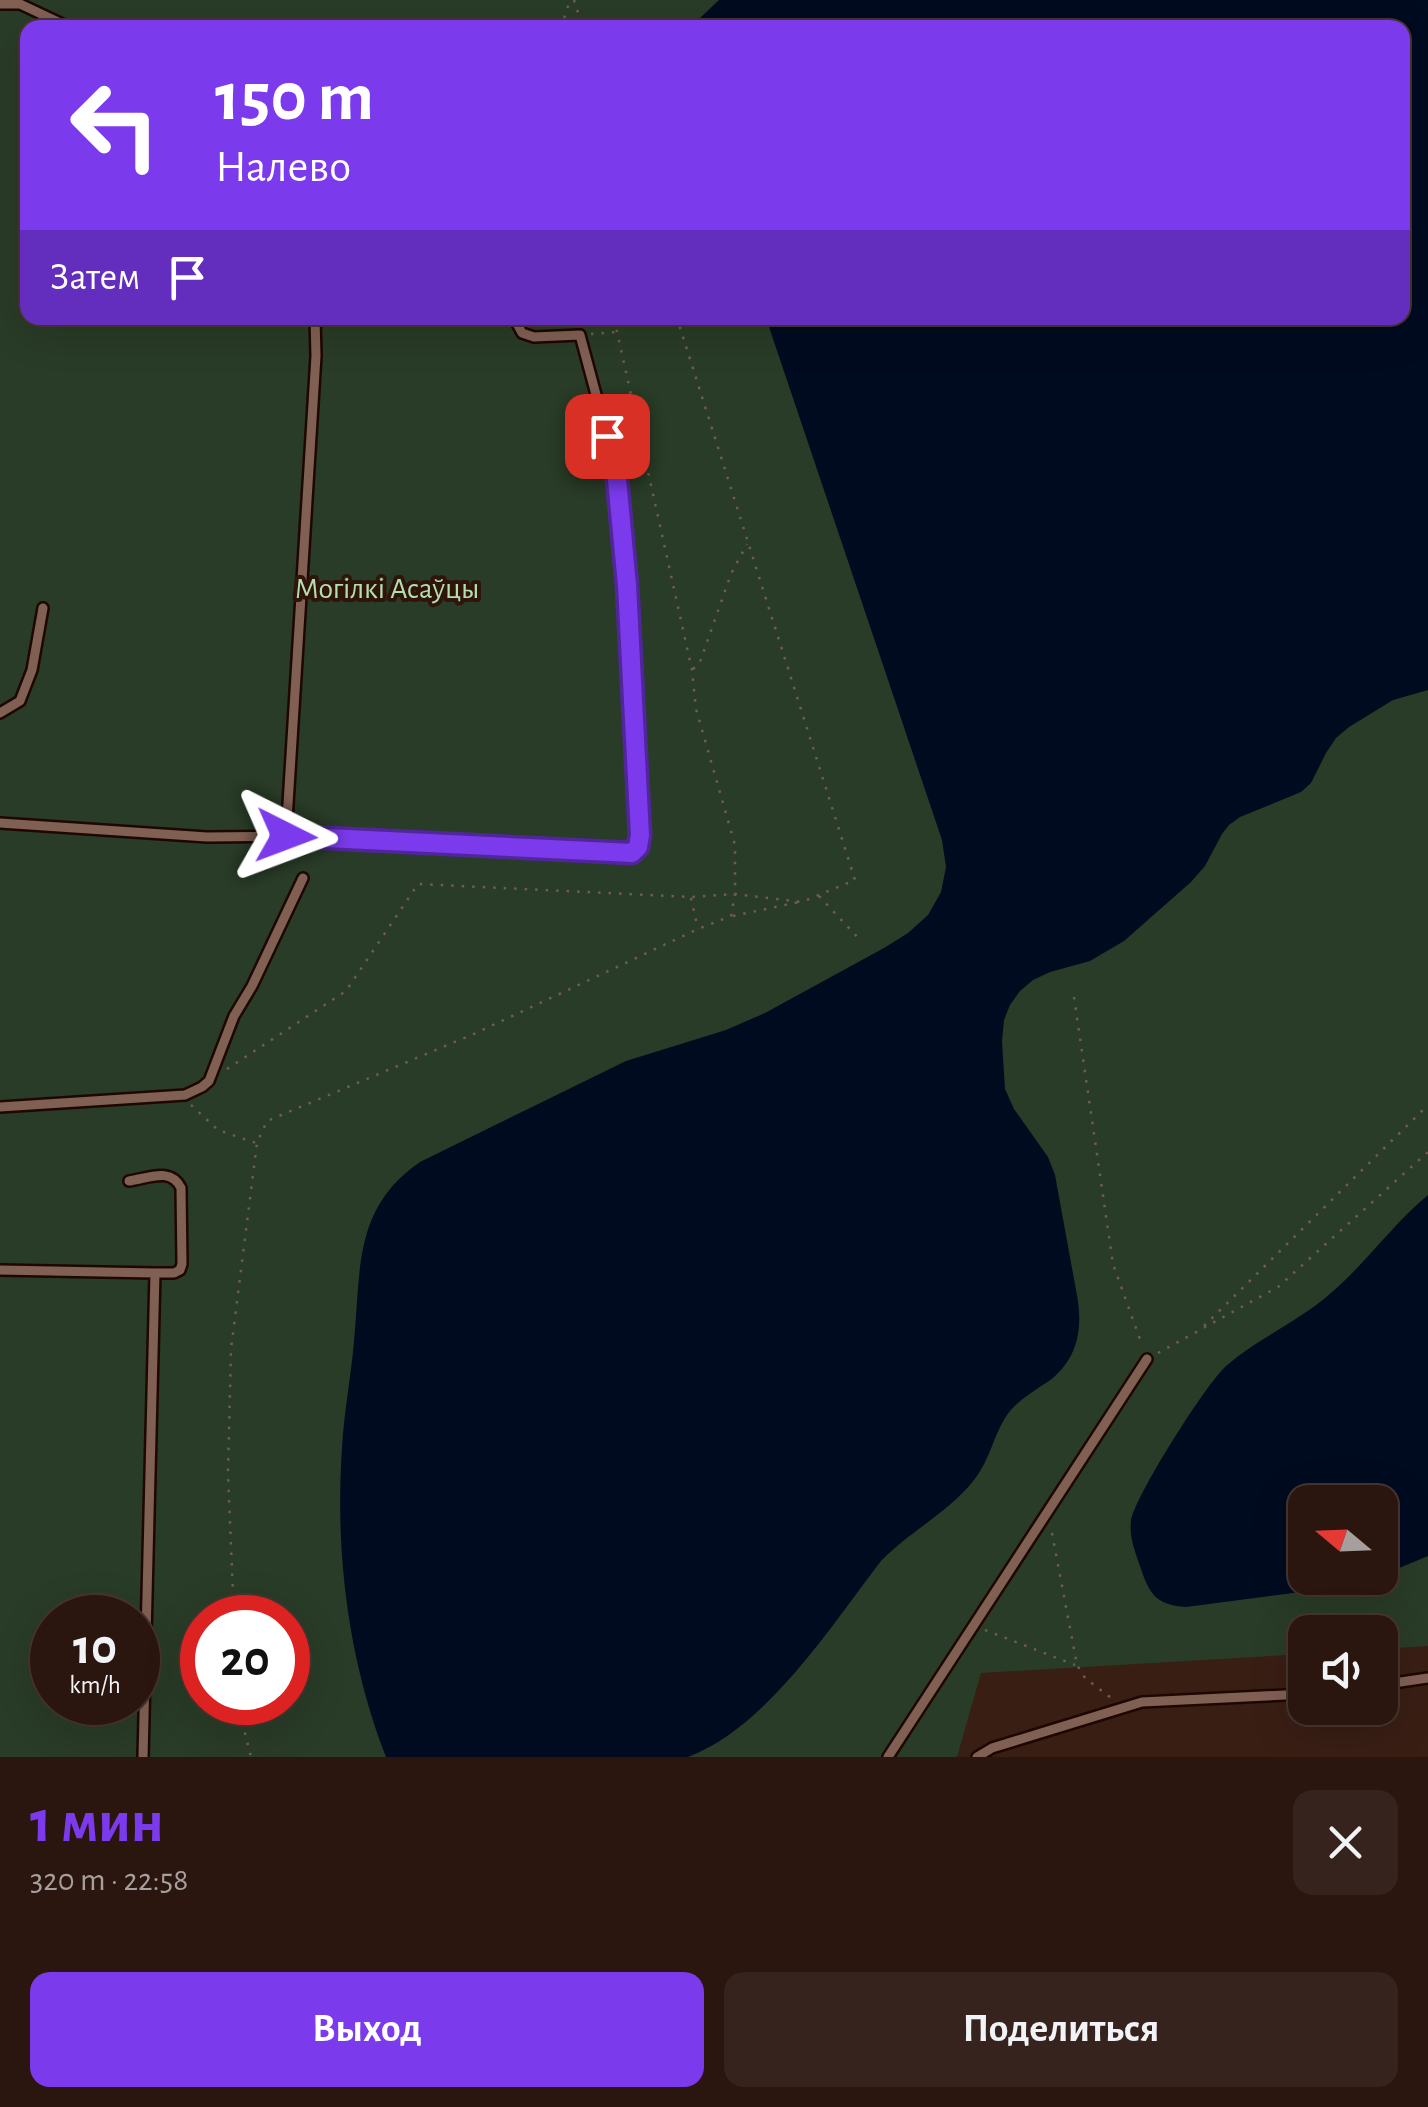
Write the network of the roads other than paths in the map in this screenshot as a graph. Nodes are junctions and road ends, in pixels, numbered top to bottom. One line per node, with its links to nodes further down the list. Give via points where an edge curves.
1 (0, 4): 2 (lane, via 20,4)
2 (54, 20)
3 (315, 325): 8 (lane)
4 (518, 325): 8 (lane, via 534,337 580,336 616,469 638,847 632,853)
5 (43, 608): 6 (lane, via 20,701)
6 (0, 713)
7 (0, 823): 8 (lane)
8 (286, 836)
9 (303, 878): 10 (lane, via 202,1087 185,1095)
10 (0, 1107)
11 (129, 1181): 13 (lane, via 170,1174 181,1188 182,1264 174,1273)
12 (0, 1270): 13 (lane)
13 (155, 1274): 18 (lane)
14 (1147, 1359): 19 (lane)
15 (1428, 1678): 16 (lane)
16 (1398, 1682)
17 (1288, 1695): 20 (lane, via 1142,1702)
18 (142, 1757)
19 (888, 1757)
20 (977, 1757)

